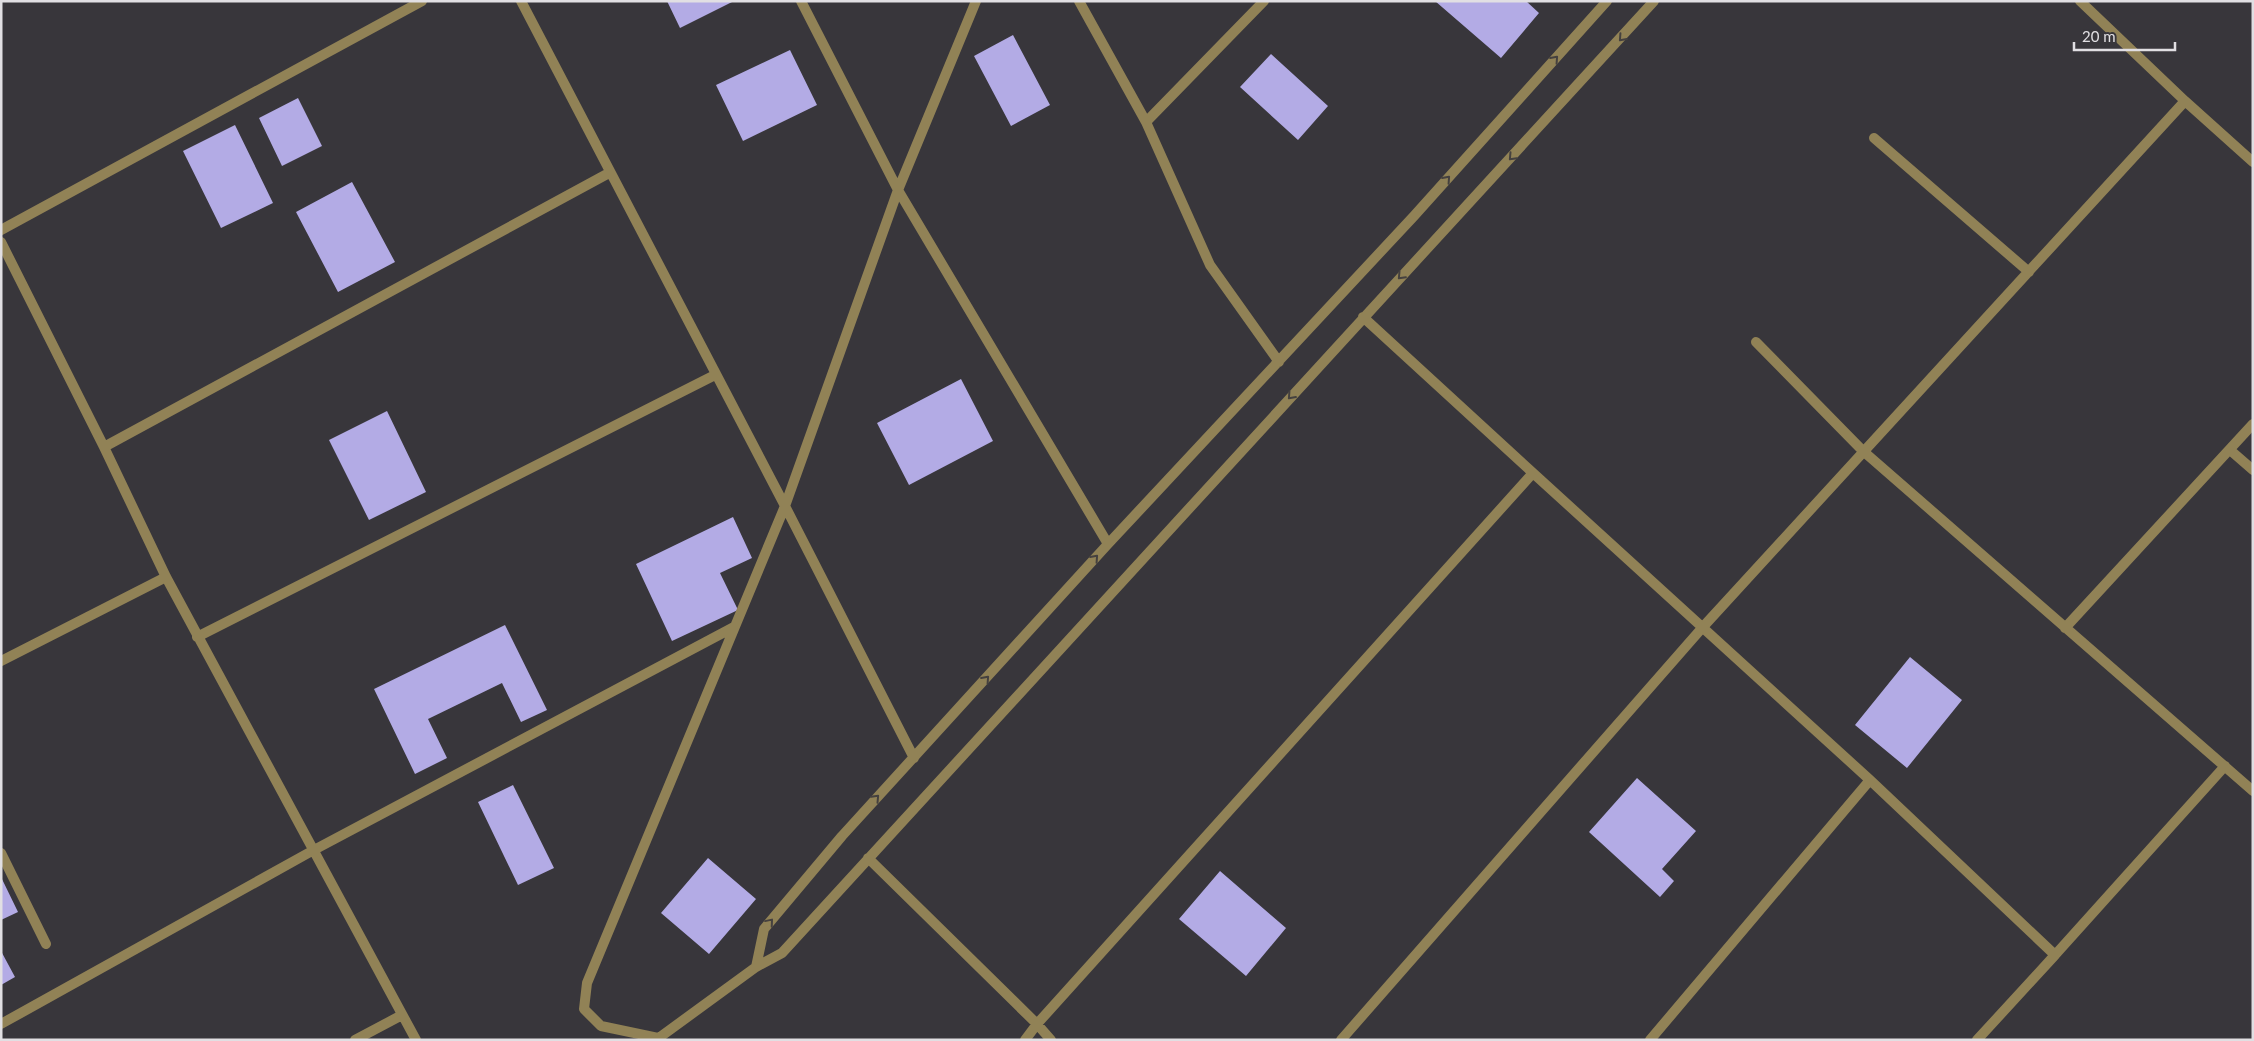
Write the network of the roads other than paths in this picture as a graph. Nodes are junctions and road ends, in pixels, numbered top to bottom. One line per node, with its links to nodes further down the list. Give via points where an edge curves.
1 (422, 1): 16 (street)
2 (521, 1): 14 (street)
3 (801, 1): 15 (street)
4 (976, 1): 15 (street)
5 (1079, 1): 11 (street)
6 (1264, 1): 11 (street)
7 (1607, 1): 21 (street, one-way to 7)
8 (1654, 1): 19 (street, one-way to 19)
9 (2080, 1): 10 (street)
10 (2185, 101): 13 (street); 18 (street)
11 (1146, 122): 21 (street, via 1210,265)
12 (1874, 138): 18 (street)
13 (2253, 162)
14 (609, 173): 22 (street); 24 (street)
15 (898, 190): 29 (street); 30 (street)
16 (1, 230)
17 (1, 242): 24 (street)
18 (2029, 272): 26 (street)
19 (1363, 318): 28 (street); 43 (street, one-way to 43)
20 (1756, 342): 26 (street)
21 (1279, 362): 30 (street)
22 (715, 375): 29 (street); 35 (street)
23 (2253, 424): 25 (street)
24 (104, 447): 31 (street)
25 (2230, 450): 27 (street); 34 (street)
26 (1863, 451): 33 (street); 34 (street)
27 (2253, 470)
28 (1533, 473): 33 (street); 49 (street)
29 (785, 506): 32 (street); 37 (street)
30 (1108, 544): 37 (street, one-way to 30)
31 (166, 577): 35 (street); 36 (street)
32 (734, 627): 41 (street); 50 (street, via 588,983 584,1009 601,1026)
33 (1702, 628): 39 (street); 55 (street)
34 (2065, 628): 38 (street)
35 (197, 637): 41 (street)
36 (1, 661)
37 (914, 758): 46 (street, one-way to 37, via 764,929 842,836)
38 (2225, 766): 40 (street); 45 (street)
39 (1870, 780): 45 (street); 56 (street)
40 (2253, 791)
41 (312, 851): 47 (street); 48 (street)
42 (1, 853): 44 (street)
43 (868, 858): 46 (street, via 782,953); 49 (street)
44 (46, 944)
45 (2055, 956): 57 (street)
46 (756, 967): 50 (street)
47 (402, 1015): 51 (street); 52 (street)
48 (1, 1024)
49 (1037, 1024): 53 (street); 54 (street)
50 (657, 1039)
51 (355, 1040)
52 (416, 1040)
53 (1025, 1040)
54 (1051, 1040)
55 (1341, 1040)
56 (1650, 1040)
57 (1977, 1040)

